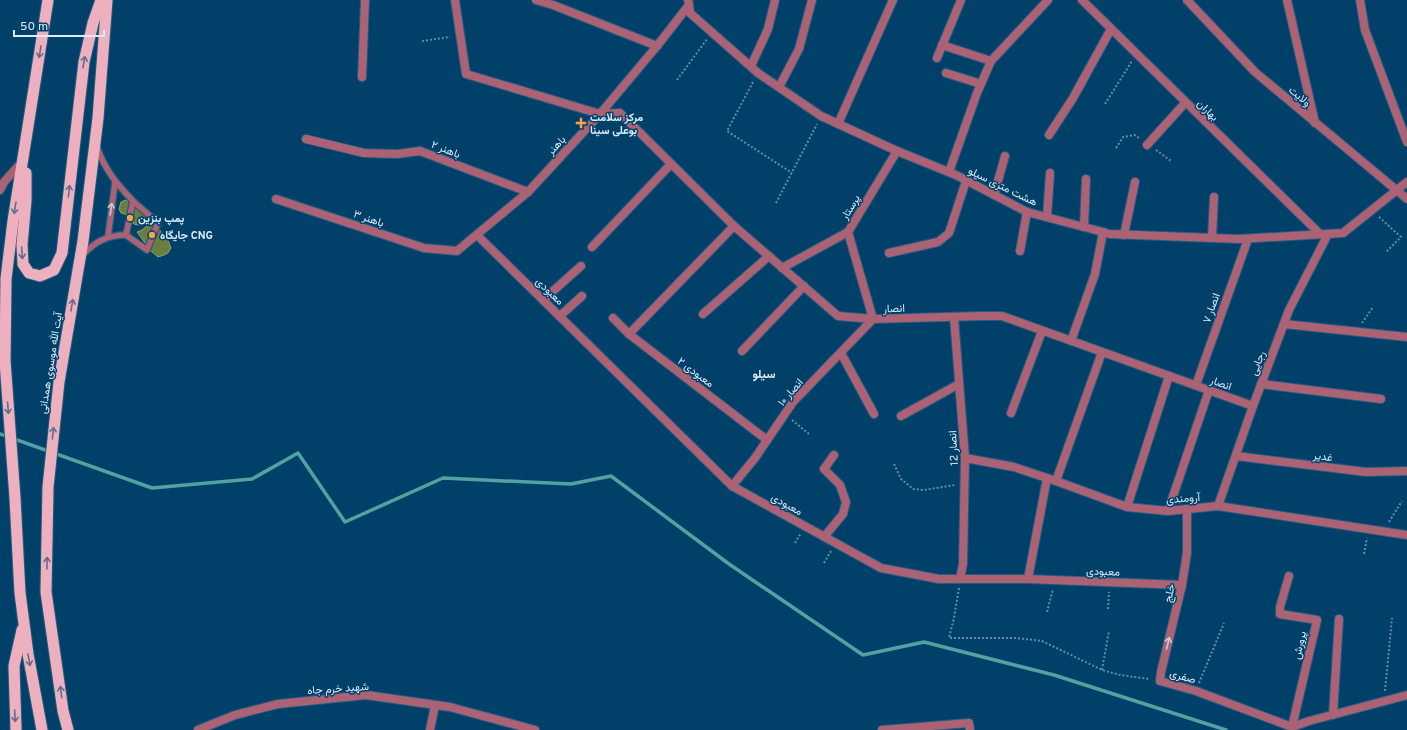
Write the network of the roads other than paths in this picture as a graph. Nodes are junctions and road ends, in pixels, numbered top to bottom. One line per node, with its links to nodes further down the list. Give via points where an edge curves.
1 (48, 0): 35 (highway, one-way to 35)
2 (101, 0): 35 (highway, one-way to 2, via 23,264 29,273 40,276 54,270 62,253 84,62)
3 (107, 0): 33 (highway, آیت الله موسوی همدانی)
4 (365, 0): 24 (street)
5 (455, 0): 28 (street, انصار, via 466,74)
6 (536, 0): 19 (street, via 553,4)
7 (775, 0): 22 (street, via 768,29)
8 (812, 0): 26 (street, via 799,49)
9 (893, 0): 30 (street)
10 (961, 0): 18 (street)
11 (1048, 0): 21 (street)
12 (1082, 0): 17 (street, بهاران)
13 (1188, 0): 29 (street, ولایت, via 1255,72)
14 (1287, 0): 29 (street)
15 (1360, 0): 34 (street, via 1365,30)
16 (689, 2): 19 (street, باهنر); 22 (street, هشت متری سیلو, via 690,13)
17 (1111, 29): 27 (street, بهاران); 31 (street, via 1073,98)
18 (942, 45): 20 (street); 21 (street)
19 (657, 46): 28 (street, باهنر)
20 (937, 58)
21 (991, 61): 25 (street)
22 (751, 66): 26 (street, هشت متری سیلو)
23 (946, 74): 25 (street)
24 (362, 77)
25 (981, 84): 41 (street)
26 (779, 87): 30 (street, هشت متری سیلو, via 821,116)
27 (1186, 102): 36 (street); 63 (street, بهاران)
28 (600, 114): 40 (street, انصار, via 620,113); 50 (street, باهنر)
29 (1315, 123): 49 (street, ولایت)
30 (838, 124): 37 (street, هشت متری سیلو)
31 (1049, 135)
32 (306, 139): 50 (street, باهنر ۲, via 364,153 397,154 420,151)
33 (95, 142): 45 (lane); 74 (highway, آیت الله موسوی همدانی)
34 (1407, 142)
35 (25, 144): 39 (highway)
36 (1147, 145)
37 (896, 151): 41 (street, هشت متری سیلو); 60 (street, پرستار)
38 (1005, 156): 51 (street)
39 (22, 162): 48 (street); 122 (highway, one-way to 122, via 6,279 5,361)
40 (671, 164): 58 (street, انصار); 69 (street)
41 (949, 172): 44 (street, هشت متری سیلو)
42 (1050, 173): 57 (street)
43 (1086, 179): 59 (street)
44 (966, 181): 51 (street, هشت متری سیلو); 72 (street, via 949,233 938,242)
45 (115, 182): 55 (lane); 66 (lane, one-way to 45)
46 (1135, 182): 62 (street)
47 (1407, 182): 49 (street, هشت متری سیلو)
48 (0, 190)
49 (1395, 191): 54 (street, ولایت); 63 (street, هشت متری سیلو, via 1343,232)
50 (528, 192): 65 (street, باهنر)
51 (994, 195): 56 (street, هشت متری سیلو)
52 (1214, 197): 67 (street)
53 (276, 199): 70 (street, باهنر ۳, via 424,248)
54 (1407, 200)
55 (133, 201): 64 (lane); 64 (lane, via 158,223 147,250)
56 (1027, 212): 57 (street, هشت متری سیلو); 71 (street)
57 (1047, 217): 59 (street, هشت متری سیلو)
58 (734, 226): 73 (street, انصار); 87 (street)
59 (1084, 227): 61 (street, هشت متری سیلو)
60 (848, 232): 76 (street, پرستار); 84 (street)
61 (1103, 232): 62 (street, هشت متری سیلو); 89 (street, via 1095,274)
62 (1124, 234): 67 (street, هشت متری سیلو)
63 (1324, 234): 68 (street, هشت متری سیلو); 85 (street, رجایی)
64 (126, 235): 66 (lane)
65 (477, 235): 70 (street, باهنر); 79 (street, معبودی)
66 (108, 237): 74 (lane, via 91,247)
67 (1212, 238): 68 (street, هشت متری سیلو)
68 (1248, 238): 96 (street, انصار ۷)
69 (592, 247)
70 (457, 251)
71 (1020, 251)
72 (889, 254)
73 (769, 256): 76 (street, انصار); 80 (street)
74 (80, 260): 131 (highway, آیت الله موسوی همدانی, one-way to 74, via 46,592 48,487 59,382)
75 (580, 266): 79 (street)
76 (782, 268): 77 (street, انصار)
77 (804, 286): 84 (street, انصار, via 838,316); 90 (street)
78 (582, 296): 81 (street)
79 (543, 300): 81 (street, معبودی)
80 (703, 314)
81 (560, 316): 110 (street, معبودی)
82 (954, 317): 84 (street, انصار); 86 (street, انصار, via 1002,316); 94 (street, انصار 12)
83 (613, 318): 87 (street, معبودی ۲)
84 (873, 319): 92 (street, انصار ۱۰)
85 (1284, 324): 88 (street); 95 (street, رجایی)
86 (1042, 331): 89 (street, انصار); 100 (street)
87 (629, 334): 103 (street, معبودی ۲)
88 (1407, 337)
89 (1071, 341): 91 (street, انصار)
90 (742, 351)
91 (1102, 352): 93 (street, انصار); 109 (street)
92 (841, 353): 101 (street); 103 (street, انصار ۱۰, via 793,402)
93 (1169, 376): 96 (street, انصار); 112 (street)
94 (960, 384): 102 (street); 106 (street, انصار 12)
95 (1261, 384): 98 (street); 99 (street, رجایی)
96 (1196, 385): 97 (street, انصار)
97 (1209, 390): 99 (street, انصار); 114 (street)
98 (1382, 399)
99 (1253, 406): 105 (street, رجایی)
100 (1012, 413)
101 (874, 414)
102 (901, 416)
103 (767, 440): 110 (street, انصار ۱۰)
104 (834, 455): 116 (street, via 824,469 840,485 846,502 843,514)
105 (1236, 456): 107 (street, غدیر, via 1366,472); 111 (street, رجایی)
106 (965, 458): 108 (street, آرومندی, via 1014,467); 118 (street, انصار 12, via 963,564)
107 (1407, 471)
108 (1047, 478): 109 (street, آرومندی); 119 (street)
109 (1056, 481): 112 (street, آرومندی)
110 (732, 486): 116 (street, معبودی)
111 (1218, 506): 113 (street, آرومندی); 115 (street, آرومندی)
112 (1126, 507): 114 (street, آرومندی)
113 (1187, 509): 114 (street, آرومندی); 120 (street, خلج, via 1187,553)
114 (1168, 511)
115 (1407, 535)
116 (824, 537): 118 (street, معبودی, via 881,568 939,579)
117 (1289, 576): 127 (street, پرورش, via 1280,614 1317,620)
118 (960, 579): 119 (street, معبودی)
119 (1028, 579): 120 (street, معبودی)
120 (1182, 585): 123 (street, خلج, one-way to 120)
121 (1338, 619): 126 (street)
122 (23, 622): 129 (highway, one-way to 129, via 14,666); 130 (highway, one-way to 130)
123 (1160, 681): 127 (street, صفری, via 1196,691)
124 (1407, 696): 126 (street)
125 (435, 705): 128 (street, شهید خرم جاه); 132 (street, شهید خرم جاه, via 366,695 285,703 235,715); 133 (street)
126 (1333, 715): 127 (street)
127 (1292, 727)
128 (530, 729)
129 (16, 730)
130 (42, 730)
131 (68, 730)
132 (198, 730)
133 (430, 730)
134 (882, 730): 135 (street, via 969,723)
135 (970, 730)

